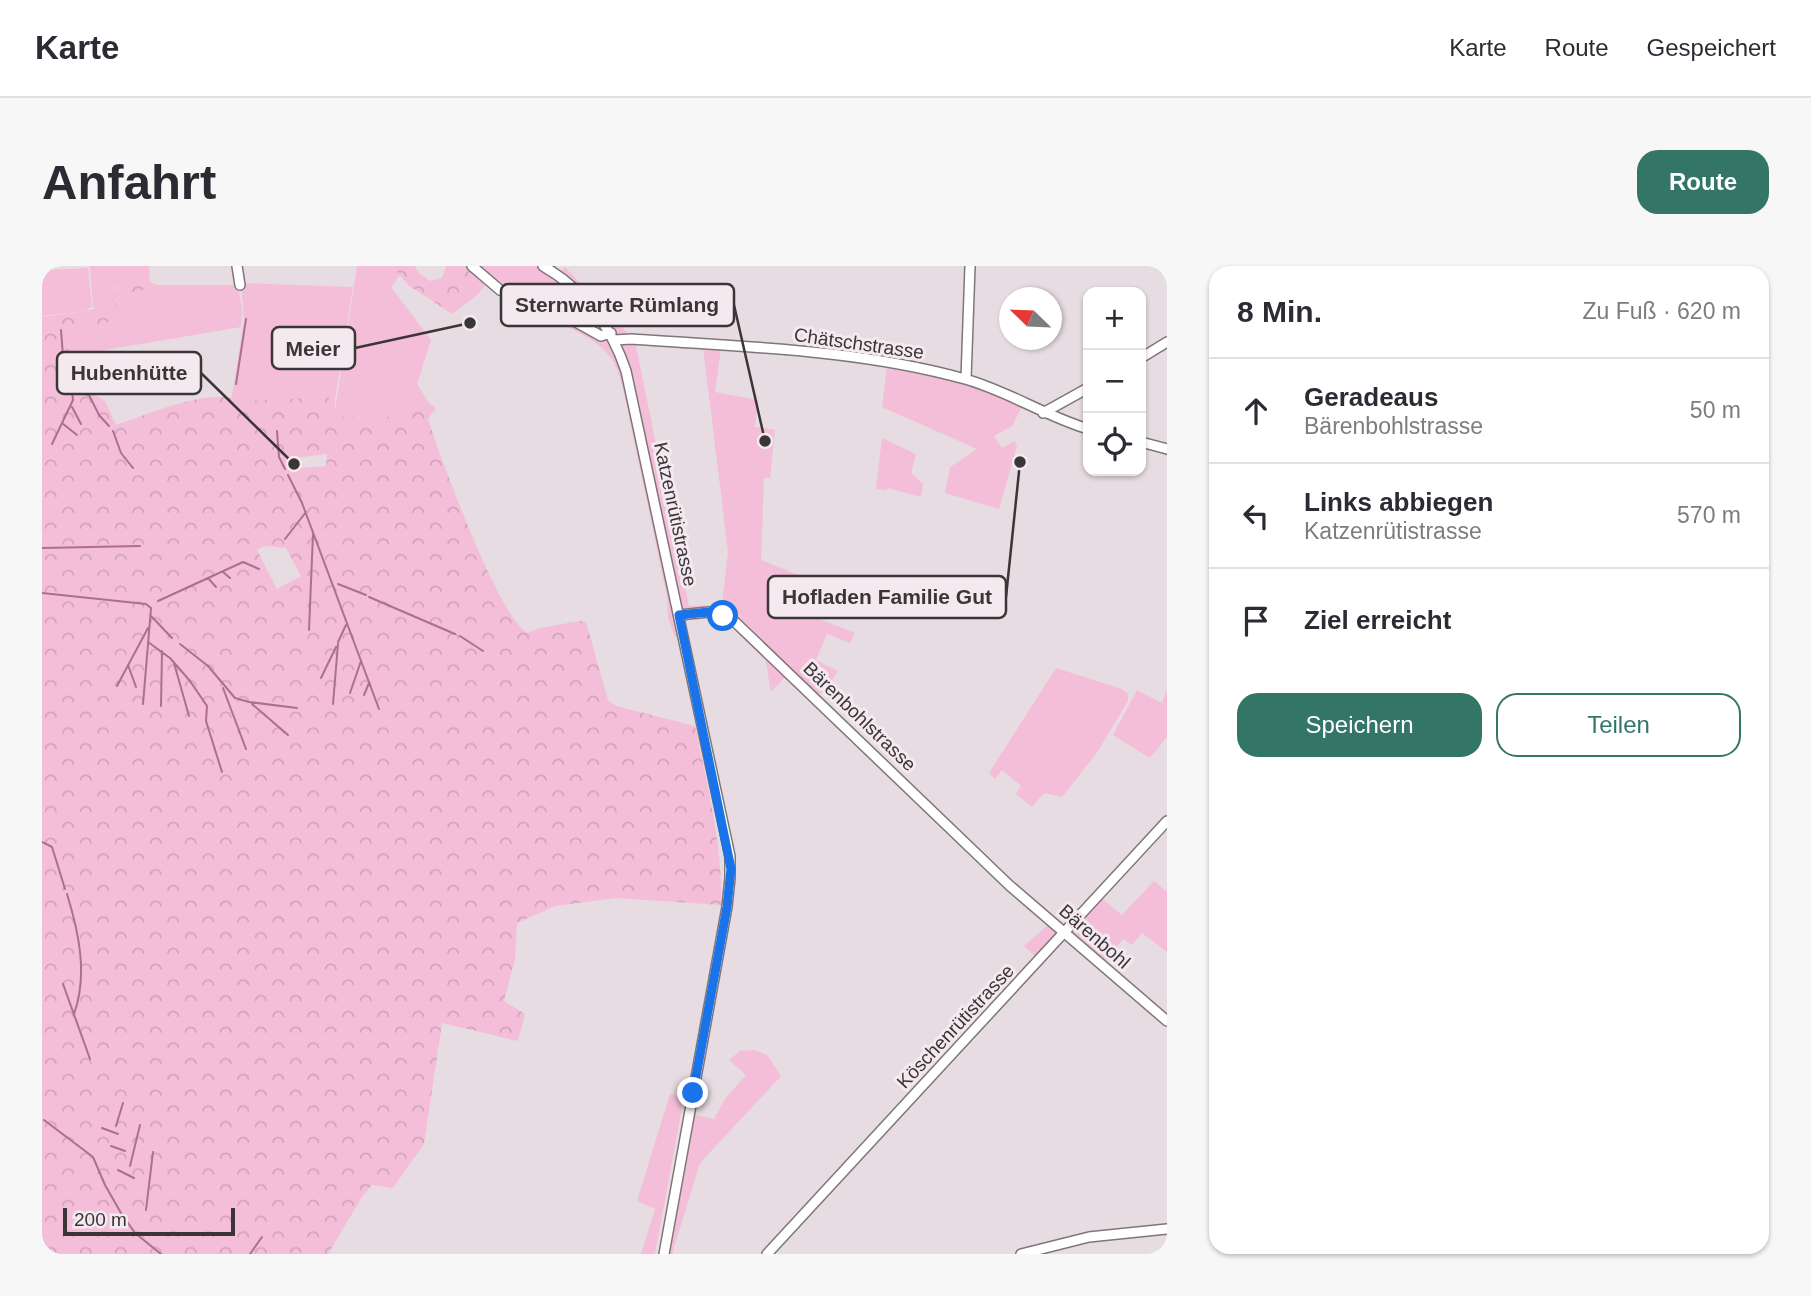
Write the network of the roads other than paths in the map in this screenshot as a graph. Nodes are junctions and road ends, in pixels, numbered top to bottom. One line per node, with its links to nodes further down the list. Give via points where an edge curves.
1 (237, 266): 5 (street)
2 (472, 266): 6 (street, Chätschstrasse, via 505,293 601,336)
3 (543, 266): 6 (street, Katzenrütistrasse, via 582,295)
4 (970, 266): 9 (street)
5 (240, 285)
6 (612, 336): 9 (street, Chätschstrasse, via 807,352); 15 (street, Katzenrütistrasse, via 631,388)
7 (1167, 342): 8 (street)
8 (1146, 355)
9 (966, 379): 11 (street, Chätschstrasse)
10 (1083, 391): 11 (street)
11 (1043, 413): 12 (street, Chätschstrasse)
12 (1083, 427)
13 (1146, 443): 14 (street)
14 (1167, 449)
15 (679, 615): 17 (street, Bärenbohlstrasse, via 709,612 735,622); 21 (street, Katzenrütistrasse, via 730,856 730,878)
16 (1167, 821): 18 (street, Köschenrütistrasse)
17 (1000, 876): 18 (street, Bärenbohl)
18 (1065, 934): 19 (street, Bärenbohl); 22 (street, Köschenrütistrasse)
19 (1167, 1021)
20 (1167, 1229): 23 (street, via 1089,1237)
21 (664, 1254)
22 (767, 1254)
23 (1021, 1254)

